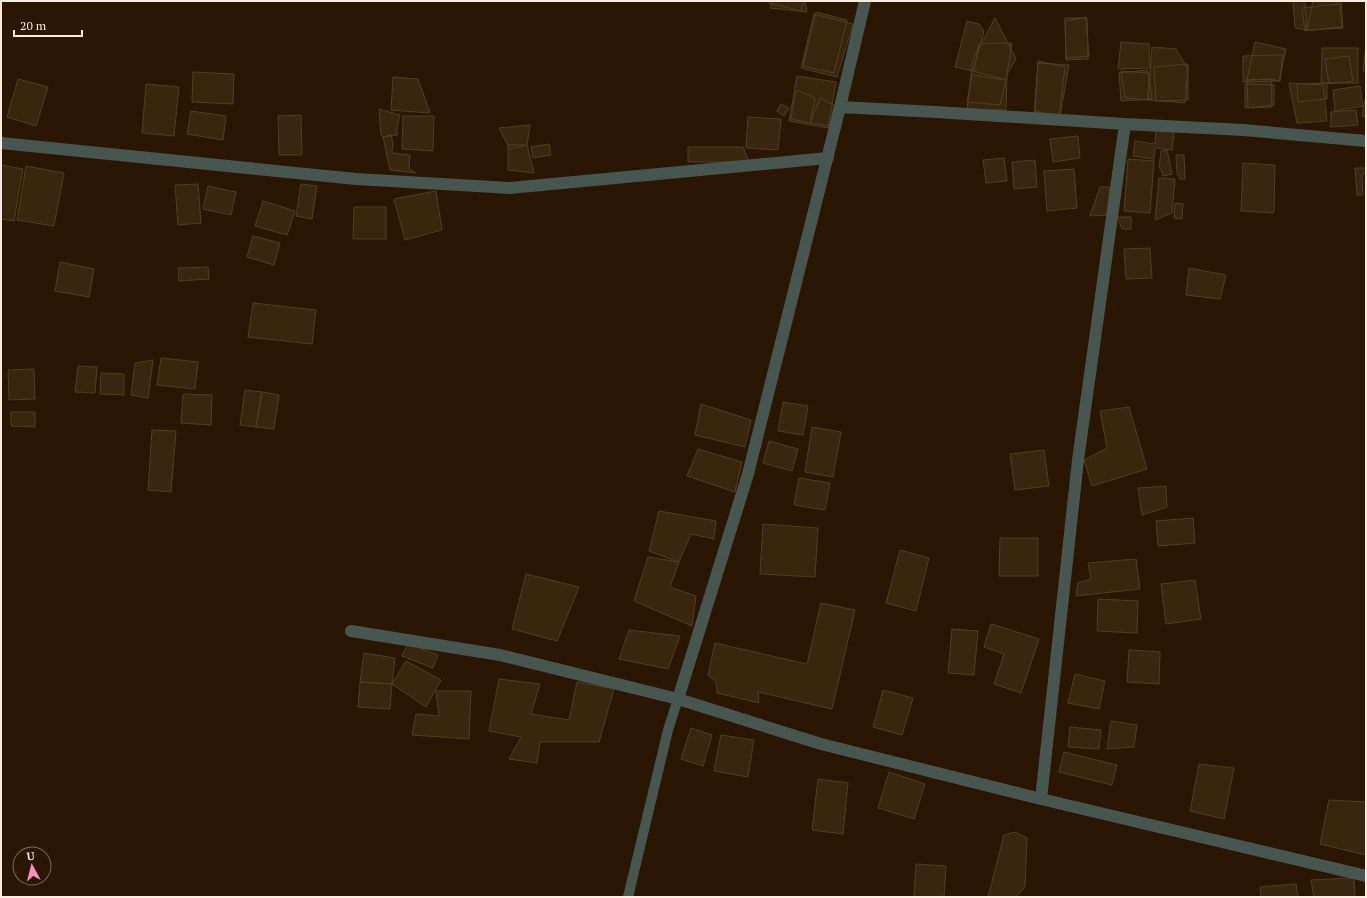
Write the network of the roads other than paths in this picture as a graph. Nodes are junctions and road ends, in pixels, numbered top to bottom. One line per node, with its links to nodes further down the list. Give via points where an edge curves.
1 (865, 1): 2 (street)
2 (840, 107): 3 (street); 6 (street)
3 (1125, 124): 4 (street, via 1242,130); 9 (street, via 1078,460)
4 (1366, 141)
5 (1, 143): 6 (street, via 356,179 510,188)
6 (828, 158): 8 (street, via 748,474)
7 (352, 631): 8 (street, via 500,655)
8 (678, 699): 9 (street, via 821,744); 11 (lane, via 668,730)
9 (1041, 799): 10 (street)
10 (1366, 876)
11 (628, 897)

